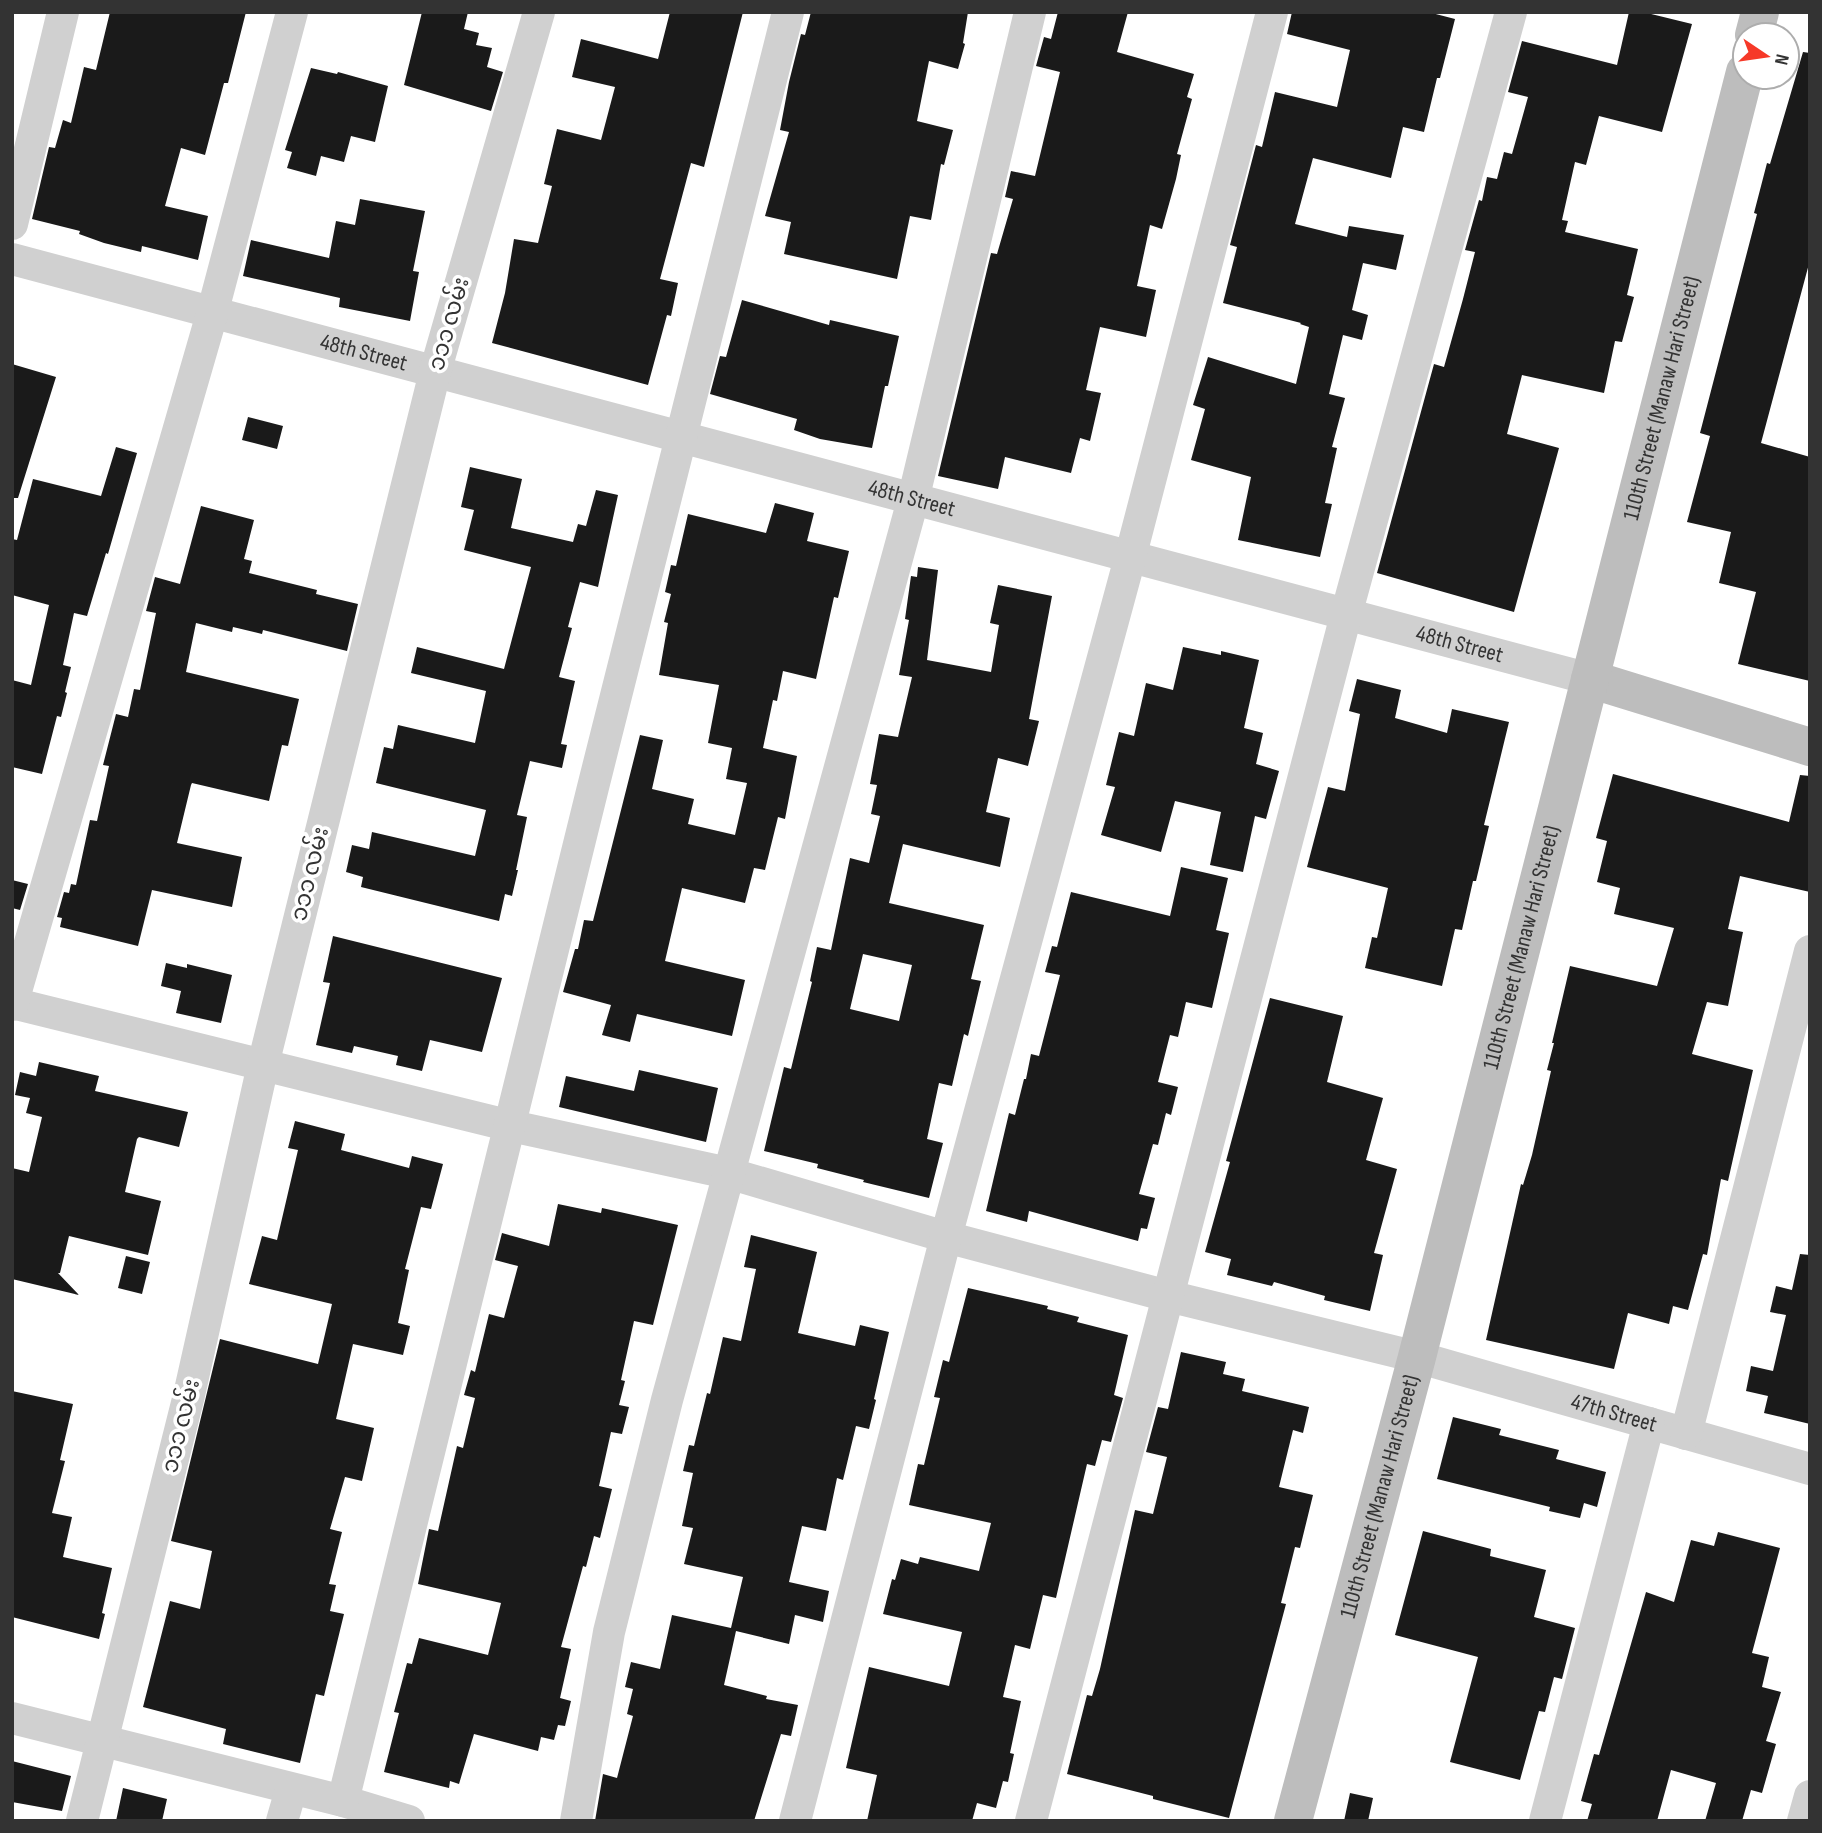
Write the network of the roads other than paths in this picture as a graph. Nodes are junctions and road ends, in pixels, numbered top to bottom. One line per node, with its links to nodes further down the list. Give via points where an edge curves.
1 (63, 12): 9 (street)
2 (292, 12): 11 (street)
3 (539, 12): 12 (street, ၁၁၁ လမ်း)
4 (788, 12): 13 (street)
5 (1030, 12): 14 (street)
6 (1272, 12): 15 (street)
7 (1511, 12): 16 (street)
8 (1740, 91): 17 (street, 110th Street (Manaw Hari Street))
9 (12, 223)
10 (12, 259): 11 (street, 48th Street)
11 (212, 314): 12 (street, 48th Street); 20 (street)
12 (435, 372): 13 (street, 48th Street); 21 (street, ၁၁၁ လမ်း)
13 (679, 435): 14 (street, 48th Street); 22 (street)
14 (912, 500): 15 (street, 48th Street); 23 (street)
15 (1130, 558): 16 (street, 48th Street); 24 (street)
16 (1346, 615): 17 (street, 48th Street); 25 (street)
17 (1590, 680): 18 (street, 48th Street); 26 (street, 110th Street (Manaw Hari Street))
18 (1810, 747)
19 (1810, 951): 28 (street)
20 (12, 1004): 21 (street, 47th Street)
21 (263, 1065): 22 (street, 47th Street); 31 (street, ၁၁၁ လမ်း, via 189,1395)
22 (511, 1126): 23 (street, 47th Street); 34 (street)
23 (728, 1173): 24 (street, 47th Street); 38 (street, via 609,1632)
24 (946, 1237): 25 (street, 47th Street); 39 (street)
25 (1168, 1296): 26 (street, 47th Street); 40 (street)
26 (1417, 1357): 27 (street, 47th Street); 41 (street, 110th Street (Manaw Hari Street))
27 (1649, 1423): 28 (street, 47th Street); 42 (street)
28 (1686, 1434): 29 (street, 47th Street)
29 (1810, 1468)
30 (12, 1718): 31 (street)
31 (101, 1740): 32 (street); 35 (street, ၁၁၁ လမ်း)
32 (291, 1790): 34 (street); 36 (street)
33 (1810, 1796): 43 (street)
34 (343, 1801): 37 (street)
35 (82, 1821)
36 (282, 1821)
37 (409, 1821)
38 (576, 1821)
39 (795, 1821)
40 (1031, 1821)
41 (1293, 1821)
42 (1545, 1821)
43 (1803, 1821)

